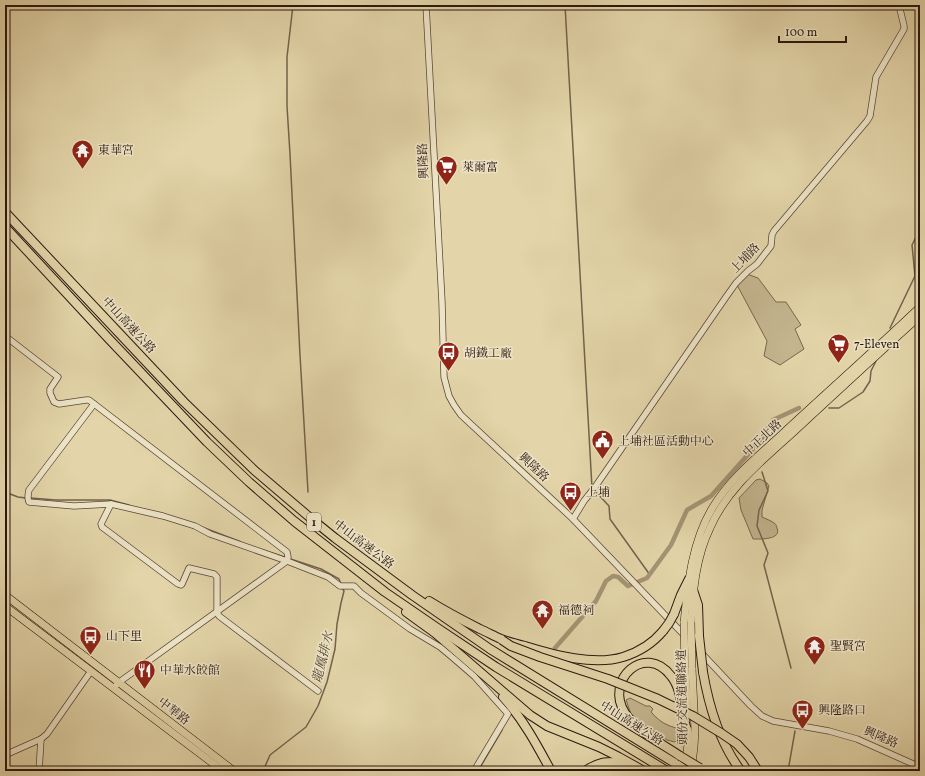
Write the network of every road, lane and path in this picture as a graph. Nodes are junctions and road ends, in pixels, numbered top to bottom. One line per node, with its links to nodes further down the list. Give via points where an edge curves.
1 (426, 5): 10 (street, 興隆路, via 445,384 461,415)
2 (899, 5): 10 (street, 上埔路, via 904,29 876,76 868,121 774,231 771,246 757,264 736,283)
3 (5, 212): 13 (highway, 中山高速公路 / 1, via 184,402 244,460 335,538)
4 (5, 227): 15 (highway, 中山高速公路 / 1, via 207,442 294,521)
5 (920, 307): 12 (main road, 中正北路, via 811,406 729,486 713,507 702,530)
6 (920, 316): 14 (main road, 中正北路, via 733,491 707,534)
7 (5, 336): 8 (street, via 58,377 50,389 54,402 59,404 89,400)
8 (94, 404): 9 (street, via 29,490 28,498 29,502 74,506); 11 (street, via 287,552)
9 (111, 504): 11 (street, via 195,526 210,534); 18 (street, via 101,524 102,527 178,584 182,584 189,568 216,575)
10 (573, 518): 30 (street, 興隆路, via 762,716 773,721 857,739)
11 (287, 561): 18 (street); 36 (street, via 328,577 340,586 354,586 410,629 440,647 474,676 508,714)
12 (689, 579): 19 (main road, 中正北路, via 686,599); 20 (highway, bridge, via 674,614 663,631 654,641 623,657 570,657)
13 (399, 585): 20 (highway, via 407,586 452,614); 31 (highway, 中山高速公路 / 1, via 490,649)
14 (693, 590): 19 (main road, 中正北路); 43 (highway, bridge, via 698,605 699,636 707,693 725,746)
15 (385, 592): 21 (highway); 40 (highway, 中山高速公路 / 1, via 496,667)
16 (5, 595): 22 (main road, 中華路)
17 (5, 606): 22 (main road, 中華路)
18 (217, 612): 24 (street); 25 (street)
19 (688, 623): 23 (main road, 頭份交流道聯絡道, bridge)
20 (502, 640): 44 (highway, bridge, via 540,657 658,699 693,716 737,744)
21 (470, 663): 29 (highway, via 530,715 547,726 599,747); 37 (highway, via 511,706 535,741)
22 (93, 668): 24 (main road, 中華路); 27 (street)
23 (689, 668): 26 (main road, 頭份交流道聯絡道); 42 (main road, 頭份交流道聯絡道, via 695,730)
24 (116, 685): 34 (main road, 中華路); 35 (main road, 中華路)
25 (318, 691)
26 (688, 734): 31 (main road, 頭份交流道聯絡道, via 688,744); 32 (highway, bridge, via 672,677 653,663 639,664 630,669 623,677 620,690 624,711 640,730)
27 (42, 740): 28 (street); 33 (street)
28 (5, 755)
29 (627, 762): 38 (highway, via 604,762); 39 (highway)
30 (920, 767)
31 (681, 768): 41 (highway, 中山高速公路 / 1, bridge)
32 (702, 770)
33 (39, 771)
34 (223, 771)
35 (234, 771)
36 (474, 771)
37 (551, 771)
38 (585, 771)
39 (644, 771)
40 (667, 771)
41 (687, 771)
42 (691, 771)
43 (741, 771)
44 (758, 771)

